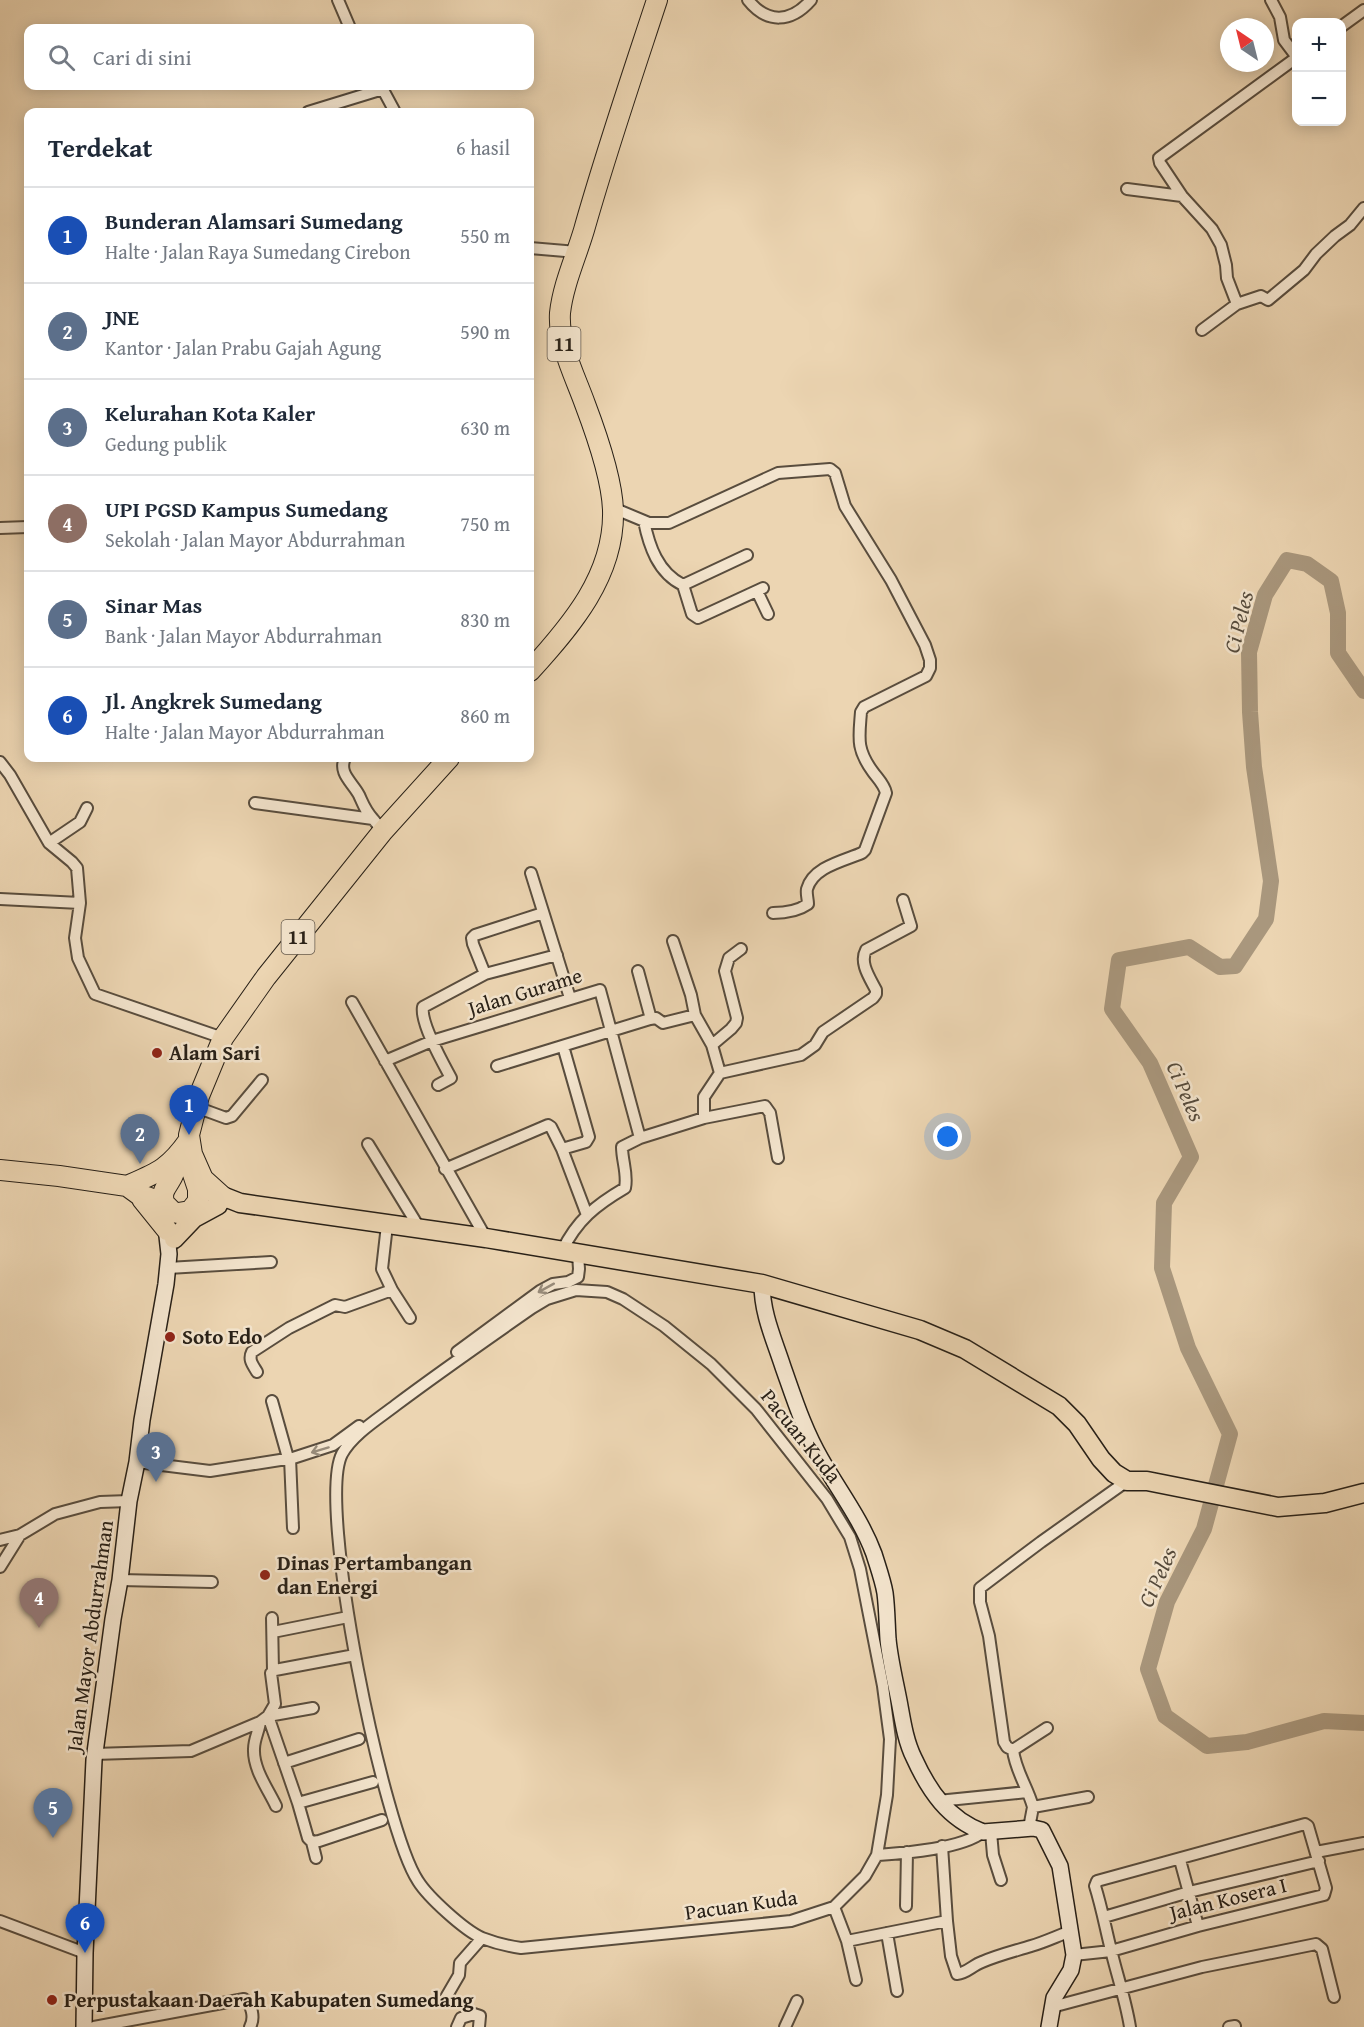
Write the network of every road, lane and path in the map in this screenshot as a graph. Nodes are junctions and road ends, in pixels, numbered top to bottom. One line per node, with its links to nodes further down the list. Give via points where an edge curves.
1 (338, 0): 8 (street)
2 (657, 0): 19 (highway, 11)
3 (748, 0): 4 (street, via 767,17 775,18 796,13)
4 (811, 0)
5 (1271, 0): 9 (street, via 1280,17 1284,40)
6 (1364, 10): 7 (street)
7 (1346, 23)
8 (348, 24)
9 (1292, 51)
10 (1292, 60): 16 (street, via 1161,155 1160,163)
11 (373, 90): 13 (street)
12 (384, 90): 14 (street)
13 (317, 108)
14 (393, 108)
15 (1127, 189): 16 (street)
16 (1182, 196): 20 (street, via 1221,245)
17 (1364, 208): 20 (street, via 1304,270 1268,300 1261,296)
18 (534, 248): 19 (street)
19 (577, 252): 22 (highway, 11, via 562,297 562,340 590,417)
20 (1237, 304): 21 (street)
21 (1202, 330)
22 (613, 508): 23 (street); 29 (highway, 11, via 607,558 598,580 578,613)
23 (644, 521): 27 (street, via 658,561 669,576); 42 (street, via 669,523 778,473 830,469 835,473 845,506 891,580 930,660 926,676 861,712 858,743 886,793 865,850 819,871 812,878 808,904 787,913)
24 (24, 527): 25 (street)
25 (0, 528)
26 (747, 555): 27 (street)
27 (683, 585): 28 (street, via 692,614 698,618 760,589)
28 (768, 614)
29 (534, 667)
30 (0, 762): 36 (street)
31 (343, 762): 35 (street, via 348,782)
32 (445, 762): 35 (highway, 11)
33 (255, 802): 35 (street)
34 (87, 808): 36 (street, via 80,822)
35 (378, 825): 53 (highway, 11)
36 (50, 843): 40 (street, via 77,868)
37 (531, 873): 41 (street)
38 (0, 899): 40 (street)
39 (903, 900): 59 (street, via 911,926 866,950 863,956 876,990 873,998 823,1032 815,1046 801,1055)
40 (80, 903): 53 (street, via 75,938 78,958 95,994)
41 (543, 913): 45 (street); 47 (street, via 475,935 472,944)
42 (773, 913)
43 (673, 941): 50 (street)
44 (741, 949): 55 (street, via 729,958 725,971 736,1023)
45 (557, 955): 47 (street); 48 (street)
46 (638, 971): 51 (street)
47 (485, 974): 54 (street, via 423,1007)
48 (570, 998): 52 (street, Jalan Gurame, via 600,990); 54 (street, Jalan Gurame)
49 (352, 1002): 57 (street)
50 (695, 1015): 51 (street, via 663,1023); 55 (street)
51 (651, 1019): 52 (street)
52 (610, 1031): 56 (street); 64 (street, Jalan Gurame)
53 (223, 1038): 62 (highway, 11)
54 (432, 1041): 57 (street, Jalan Gurame); 61 (street, via 451,1078)
55 (712, 1045): 59 (street)
56 (563, 1046): 58 (street); 67 (street, via 589,1137 586,1142)
57 (385, 1061): 69 (street)
58 (496, 1066)
59 (720, 1073): 63 (street, via 704,1097)
60 (262, 1080): 62 (street, via 232,1116 226,1118)
61 (438, 1085)
62 (196, 1107): 66 (highway, 11)
63 (704, 1118): 64 (street); 68 (street, via 765,1106 770,1113)
64 (640, 1138): 77 (street, via 622,1147 625,1188)
65 (368, 1144): 79 (street)
66 (187, 1149): 71 (highway, 11); 72 (highway, 11); 73 (highway); 74 (highway, via 203,1179)
67 (562, 1149): 69 (street, via 548,1125); 77 (street)
68 (778, 1158)
69 (445, 1169): 80 (street)
70 (0, 1170): 73 (highway)
71 (171, 1180): 72 (highway, via 181,1177); 73 (highway); 75 (highway, 11, via 164,1188)
72 (195, 1184): 74 (main road); 76 (highway, 11, via 199,1196)
73 (135, 1187): 75 (highway); 81 (highway)
74 (227, 1202): 76 (main road); 78 (main road); 81 (main road, via 194,1218)
75 (164, 1203): 76 (highway, via 172,1212); 81 (street)
76 (190, 1211): 81 (street)
77 (587, 1215): 82 (street, via 571,1232)
78 (387, 1225): 79 (main road); 85 (street, via 382,1269)
79 (420, 1229): 80 (main road)
80 (486, 1238): 82 (main road)
81 (169, 1248): 83 (street); 90 (street, Jalan Mayor Abdurrahman)
82 (570, 1252): 84 (main road); 89 (street, one-way to 89, via 579,1274 574,1281 555,1283 540,1291 333,1445)
83 (271, 1262)
84 (762, 1284): 91 (main road, via 920,1330 965,1349 1059,1406 1077,1424 1107,1467); 115 (street, via 762,1304 803,1422 873,1553 885,1593 888,1641 903,1723 912,1755)
85 (392, 1290): 86 (street); 87 (street, via 345,1307 335,1305 290,1328 252,1352 250,1362)
86 (410, 1318)
87 (257, 1372)
88 (272, 1401): 89 (street)
89 (289, 1458): 90 (street, via 210,1471); 94 (street)
90 (137, 1462): 93 (street, Jalan Mayor Abdurrahman)
91 (1127, 1481): 92 (main road, via 1147,1481 1271,1506 1325,1503); 109 (street, via 980,1588 1004,1742)
92 (1364, 1493)
93 (129, 1501): 95 (street, via 100,1502 55,1514); 98 (street, Jalan Mayor Abdurrahman)
94 (293, 1528)
95 (20, 1535): 96 (street); 97 (street)
96 (0, 1540)
97 (0, 1567)
98 (120, 1580): 99 (street); 110 (street, Jalan Mayor Abdurrahman)
99 (212, 1582)
100 (348, 1617): 102 (street); 103 (street, Pacuan Kuda); 126 (street, Pacuan Kuda, via 335,1493 338,1465 355,1438 426,1382 548,1299 590,1290 623,1299 664,1326 741,1392 827,1499 850,1537 877,1654 890,1740 887,1796)
101 (272, 1618): 102 (street)
102 (273, 1632): 104 (street)
103 (355, 1655): 104 (street); 140 (street, Pacuan Kuda, via 381,1777 406,1858 417,1881 432,1899)
104 (273, 1671): 106 (street, via 274,1704)
105 (313, 1708): 106 (street)
106 (264, 1719): 110 (street, via 190,1751); 111 (street); 117 (street, via 253,1752)
107 (1047, 1728): 109 (street)
108 (359, 1739): 111 (street)
109 (1013, 1750): 113 (street)
110 (94, 1754): 143 (street, Jalan Mayor Abdurrahman)
111 (284, 1763): 116 (street)
112 (373, 1782): 116 (street)
113 (1027, 1791): 115 (street); 118 (street)
114 (1088, 1797): 118 (street)
115 (938, 1801): 121 (street, via 955,1818)
116 (298, 1803): 122 (street)
117 (276, 1806)
118 (1033, 1807): 120 (street)
119 (382, 1820): 122 (street)
120 (1029, 1828): 121 (street); 138 (street, via 1042,1830 1055,1852)
121 (987, 1832): 124 (street); 130 (street)
122 (312, 1842): 128 (street)
123 (1364, 1842): 127 (street)
124 (942, 1846): 125 (street); 136 (street)
125 (907, 1852): 126 (street); 132 (street)
126 (877, 1855): 133 (street, Pacuan Kuda, via 865,1876)
127 (1318, 1856): 129 (street, Jalan Kosera I, via 1305,1824); 131 (street); 137 (street, Jalan Kosera I, via 1324,1894)
128 (316, 1858)
129 (1180, 1860): 131 (street); 134 (street, via 1097,1881)
130 (1001, 1880)
131 (1189, 1892): 134 (street); 137 (street)
132 (906, 1906)
133 (834, 1907): 140 (street, Pacuan Kuda, via 791,1921 575,1944 521,1948); 141 (street)
134 (1104, 1917): 142 (street)
135 (0, 1921): 143 (street)
136 (947, 1921): 138 (street, via 957,1974); 139 (street)
137 (1198, 1926): 142 (street, Jalan Kosera I)
138 (1071, 1931): 144 (street)
139 (887, 1933): 141 (street); 147 (street)
140 (482, 1938): 149 (street, via 460,1963 459,1975)
141 (847, 1941): 145 (street)
142 (1112, 1951): 144 (street, Jalan Kosera I); 146 (street)
143 (85, 1953): 152 (street, Jalan Mayor Abdurrahman)
144 (1074, 1955): 151 (street, via 1071,1970)
145 (856, 1980)
146 (1122, 1989): 148 (street, via 1202,1967 1316,1944 1323,1951); 151 (street); 159 (street)
147 (897, 1991)
148 (1334, 1997)
149 (445, 1999)
150 (797, 2001): 157 (street)
151 (1052, 2007): 158 (street)
152 (84, 2027)
153 (94, 2027): 154 (street, via 243,1999 249,2003)
154 (250, 2027)
155 (457, 2027): 156 (street, via 460,2018 474,2014 480,2016)
156 (479, 2027)
157 (785, 2027)
158 (1049, 2027)
159 (1130, 2027)

